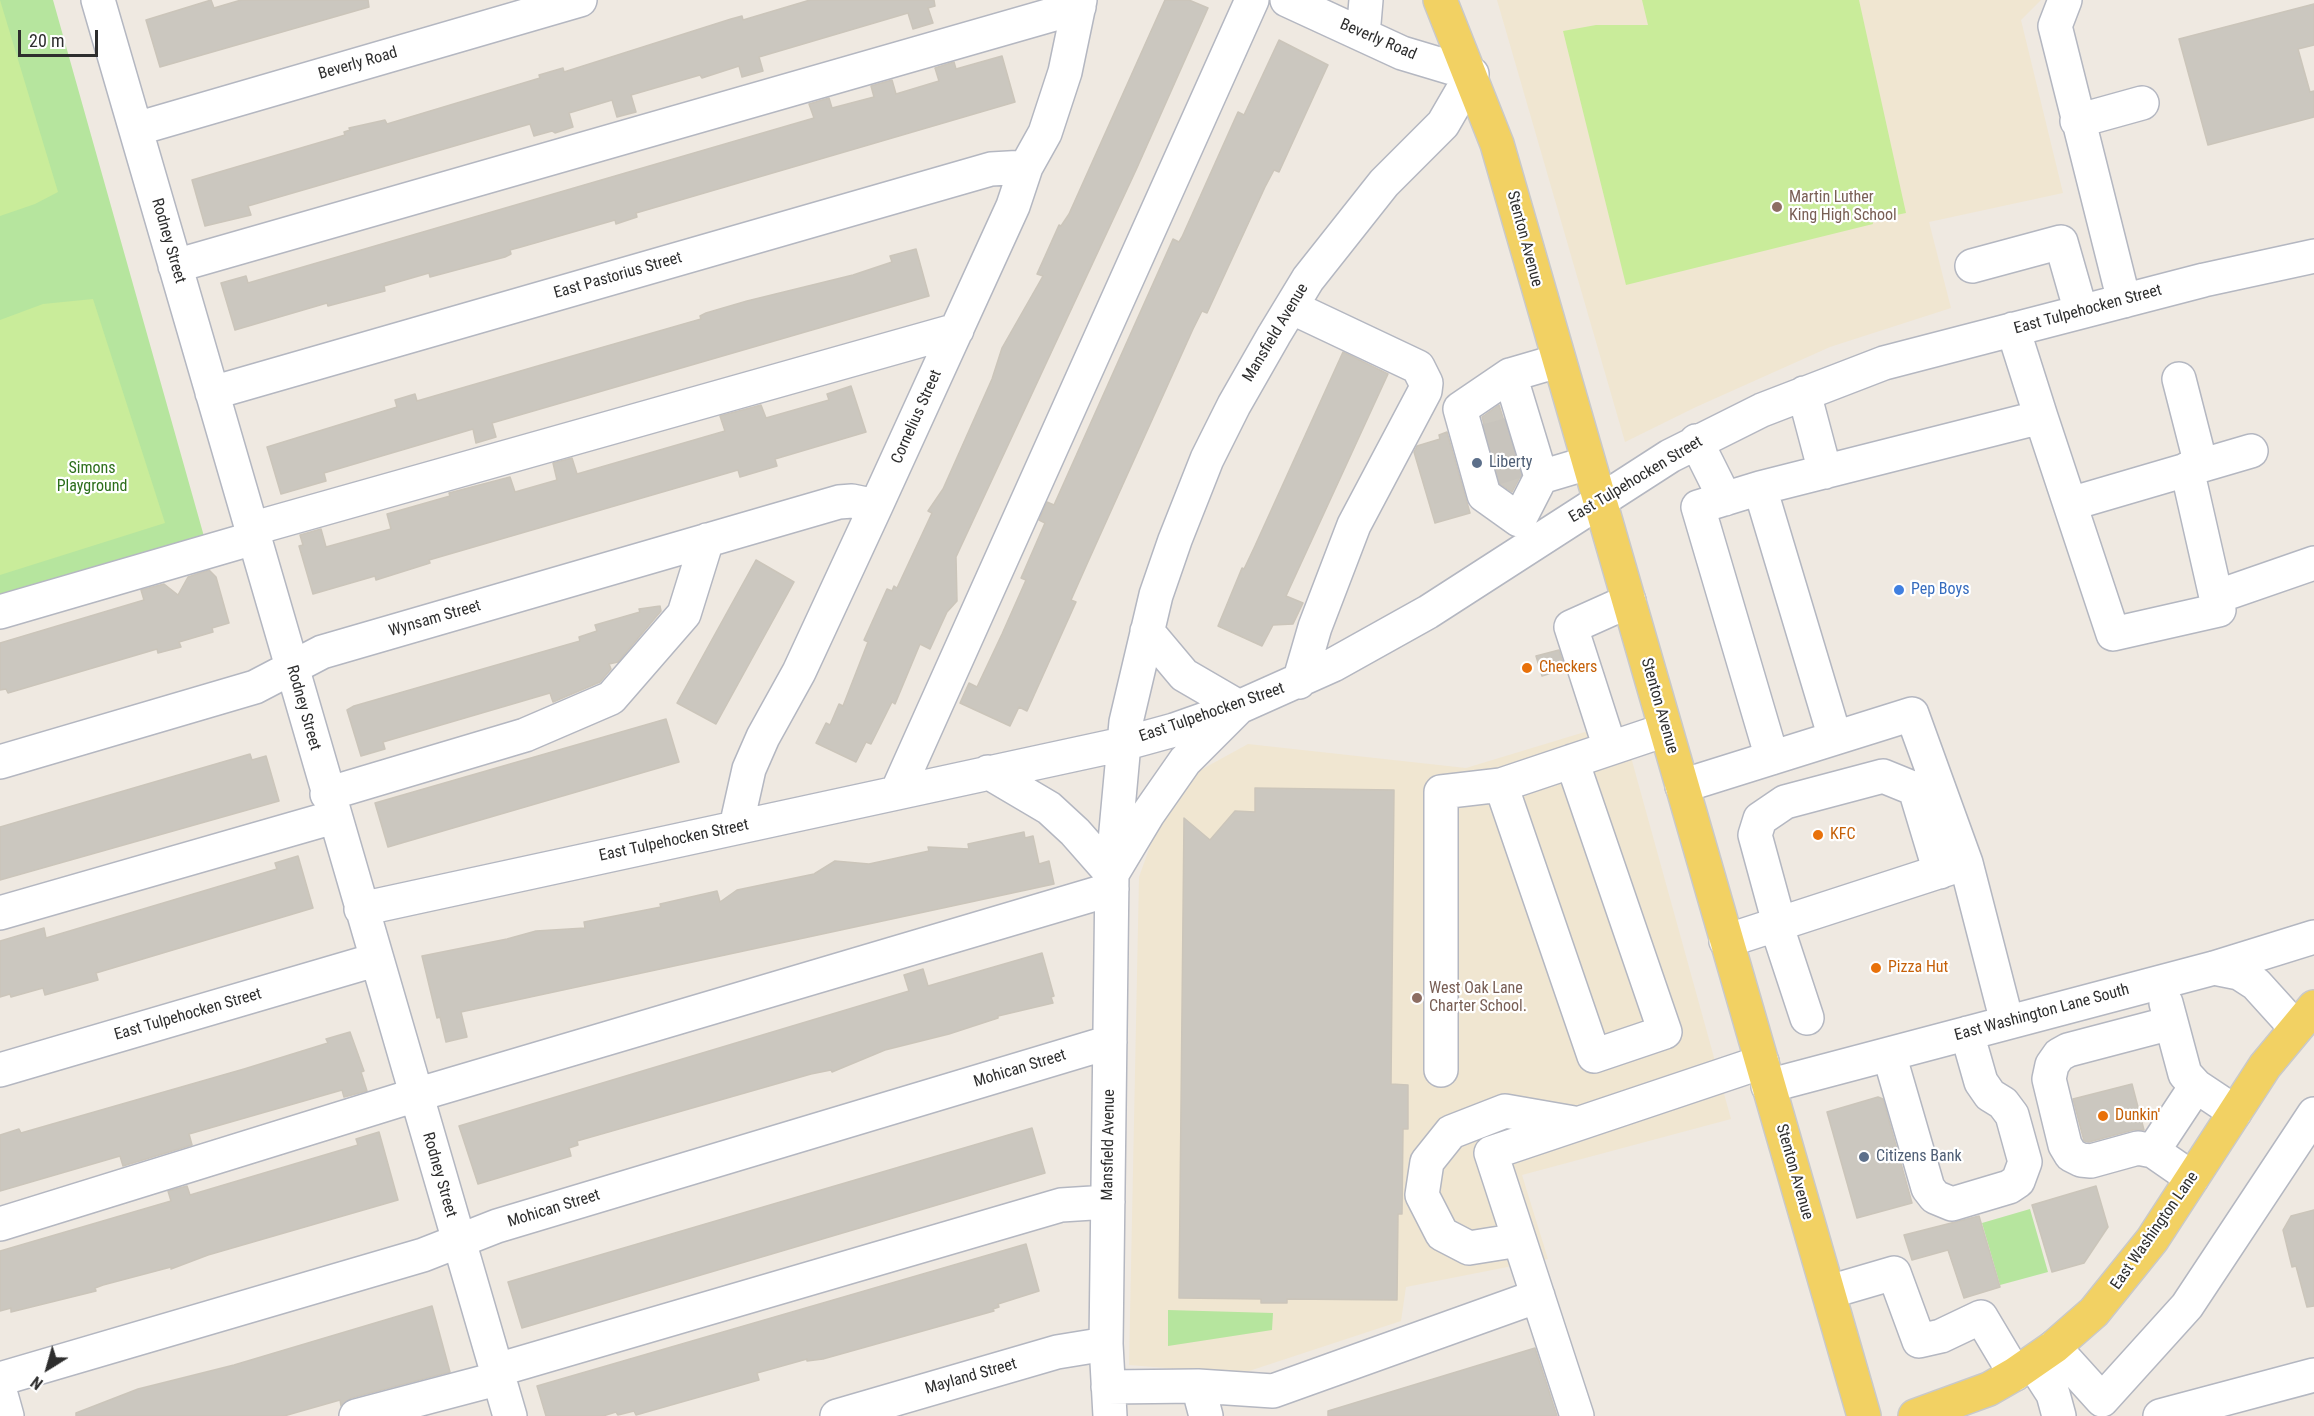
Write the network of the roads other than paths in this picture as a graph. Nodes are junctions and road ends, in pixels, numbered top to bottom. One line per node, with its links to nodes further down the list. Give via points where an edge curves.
1 (580, 0): 13 (street, Beverly Road)
2 (1252, 0): 61 (street)
3 (1287, 0): 9 (street, Beverly Road)
4 (1366, 0): 9 (street)
5 (1440, 0): 10 (main road, Stenton Avenue)
6 (2065, 0): 12 (street, via 2055,26)
7 (102, 1): 13 (street, Rodney Street)
8 (1079, 4): 14 (street, Cornelius Street, via 1065,72 1048,123); 16 (street)
9 (1363, 35): 10 (street, Beverly Road, via 1402,53)
10 (1472, 74): 19 (street, Mansfield Avenue, via 1443,124 1384,183 1308,279); 23 (main road, Stenton Avenue, via 1497,144)
11 (2142, 103): 12 (street)
12 (2077, 121): 18 (street)
13 (136, 129): 16 (street, Rodney Street)
14 (1026, 166): 22 (street, Cornelius Street); 26 (street, East Pastorius Street, via 991,169)
15 (2314, 256): 18 (street, East Tulpehocken Street)
16 (175, 266): 26 (street, Rodney Street)
17 (1972, 266): 20 (street, via 2061,242)
18 (2124, 301): 20 (street, East Tulpehocken Street)
19 (1291, 307): 47 (street, Mansfield Avenue, via 1250,374 1207,459 1171,550); 49 (street, via 1418,367 1426,383 1354,525 1315,627)
20 (2081, 312): 21 (street, East Tulpehocken Street)
21 (2013, 329): 27 (street, East Tulpehocken Street, via 1884,363); 28 (street)
22 (957, 330): 39 (street, Cornelius Street); 40 (street)
23 (1558, 361): 24 (street); 32 (main road, Stenton Avenue)
24 (1510, 375): 30 (street); 41 (street, via 1460,409 1480,458)
25 (2179, 379): 33 (street)
26 (212, 393): 40 (street, Rodney Street)
27 (1804, 393): 29 (street, East Tulpehocken Street); 34 (street)
28 (2041, 417): 34 (street); 38 (street)
29 (1696, 441): 36 (street); 37 (street, East Tulpehocken Street)
30 (1524, 445): 32 (street); 41 (street)
31 (2251, 451): 33 (street)
32 (1588, 463): 37 (main road, Stenton Avenue)
33 (2194, 467): 38 (street); 44 (street)
34 (1825, 472): 35 (street)
35 (1760, 488): 36 (street); 52 (street)
36 (1725, 499): 55 (street, via 1698,507)
37 (1599, 500): 41 (street, East Tulpehocken Street); 45 (main road, Stenton Avenue)
38 (2070, 504): 44 (street, via 2113,634 2219,610)
39 (876, 506): 42 (street, Wynsam Street, via 839,502); 63 (street, Cornelius Street, via 799,672 763,737 749,769)
40 (253, 534): 46 (street); 48 (street, Rodney Street)
41 (1523, 534): 49 (street, East Tulpehocken Street, via 1428,612)
42 (707, 540): 48 (street, Wynsam Street, via 322,652); 62 (street, via 684,614 611,698 525,735)
43 (2314, 563): 44 (street)
44 (2216, 597)
45 (1629, 601): 51 (main road, Stenton Avenue); 54 (street, via 1572,627)
46 (0, 612)
47 (1147, 631): 50 (street, via 1184,675); 53 (street, Mansfield Avenue)
48 (292, 668): 57 (street, Wynsam Street, via 255,687); 62 (street, Rodney Street)
49 (1299, 682): 50 (street, East Tulpehocken Street)
50 (1239, 707): 53 (street, East Tulpehocken Street); 65 (street, Mansfield Avenue, via 1185,761 1142,824)
51 (1665, 730): 54 (street); 60 (main road, Stenton Avenue)
52 (1835, 738): 55 (street); 64 (street, via 1912,714)
53 (1123, 744): 58 (street, East Tulpehocken Street); 65 (street, Mansfield Avenue)
54 (1610, 748): 56 (street)
55 (1772, 758): 60 (street)
56 (1572, 761): 59 (street); 59 (street, via 1665,1032 1594,1056)
57 (0, 762)
58 (988, 772): 61 (street, East Tulpehocken Street); 65 (street, via 1049,808 1076,832)
59 (1501, 785): 82 (street, via 1441,792)
60 (1682, 786): 70 (main road, Stenton Avenue)
61 (897, 792): 63 (street, East Tulpehocken Street)
62 (330, 805): 66 (street, Rodney Street); 67 (street)
63 (735, 827): 66 (street, East Tulpehocken Street)
64 (1953, 868): 68 (street); 68 (street, via 1915,789 1883,776 1785,802 1760,819 1755,835); 76 (street)
65 (1112, 882): 79 (street, Mansfield Avenue); 85 (street)
66 (361, 909): 71 (street, Rodney Street)
67 (0, 914)
68 (1778, 924): 70 (street); 75 (street)
69 (2314, 937): 72 (street, East Washington Lane South)
70 (1726, 940): 83 (main road, Stenton Avenue)
71 (375, 960): 81 (street, East Tulpehocken Street); 85 (street, Rodney Street)
72 (2214, 968): 73 (street, East Washington Lane South); 74 (street, via 2239,974)
73 (2161, 981): 76 (street, East Washington Lane South); 77 (street)
74 (2305, 1017): 86 (main road, East Washington Lane, via 2265,1066)
75 (1807, 1018)
76 (2007, 1022): 78 (street, East Washington Lane South)
77 (2171, 1023): 84 (street, via 2185,1074); 89 (street, via 2068,1050 2052,1065 2049,1079 2071,1155 2091,1161 2131,1149)
78 (1967, 1033): 80 (street, East Washington Lane South); 80 (street, via 1981,1082 2012,1115 2025,1162 2018,1181 2009,1187 1952,1204 1935,1197 1928,1188)
79 (1110, 1042): 91 (street, Mansfield Avenue); 94 (street, Mohican Street)
80 (1889, 1054): 83 (street, East Washington Lane South)
81 (0, 1070)
82 (1441, 1070)
83 (1765, 1074): 88 (street, East Washington Lane South); 95 (main road, Stenton Avenue)
84 (2196, 1086): 86 (street); 89 (street)
85 (416, 1095): 92 (street); 94 (street, Rodney Street)
86 (2235, 1112): 90 (main road, East Washington Lane)
87 (2314, 1114): 98 (street, via 2187,1306 2102,1400)
88 (1578, 1124): 93 (street, East Washington Lane South, via 1491,1152); 93 (street, via 1505,1111 1451,1132 1427,1162 1422,1195 1442,1234 1469,1248)
89 (2153, 1150): 90 (street)
90 (2192, 1178): 98 (main road, East Washington Lane, via 2112,1292 2094,1312)
91 (1108, 1202): 97 (street, Mansfield Avenue); 99 (street, via 1061,1205)
92 (0, 1224)
93 (1519, 1240): 96 (street)
94 (458, 1241): 99 (street, Rodney Street); 101 (street, Mohican Street, via 412,1258)
95 (1828, 1292): 98 (street, via 1894,1274 1919,1341 1941,1336 1981,1317); 110 (main road, Stenton Avenue)
96 (1538, 1296): 104 (street, via 1273,1391); 109 (street)
97 (1106, 1344): 103 (street, Mansfield Avenue); 108 (street, Mayland Street, via 1057,1352)
98 (2034, 1361): 111 (main road, East Washington Lane, via 1989,1389); 112 (street)
99 (498, 1374): 106 (street); 107 (street, Rodney Street)
100 (2314, 1375): 113 (street)
101 (0, 1379)
102 (0, 1391): 105 (street)
103 (1109, 1401): 104 (street)
104 (1202, 1401)
105 (7, 1416)
106 (356, 1416)
107 (510, 1416)
108 (837, 1416)
109 (1577, 1416)
110 (1864, 1416)
111 (1915, 1416)
112 (2059, 1416)
113 (2160, 1416)

